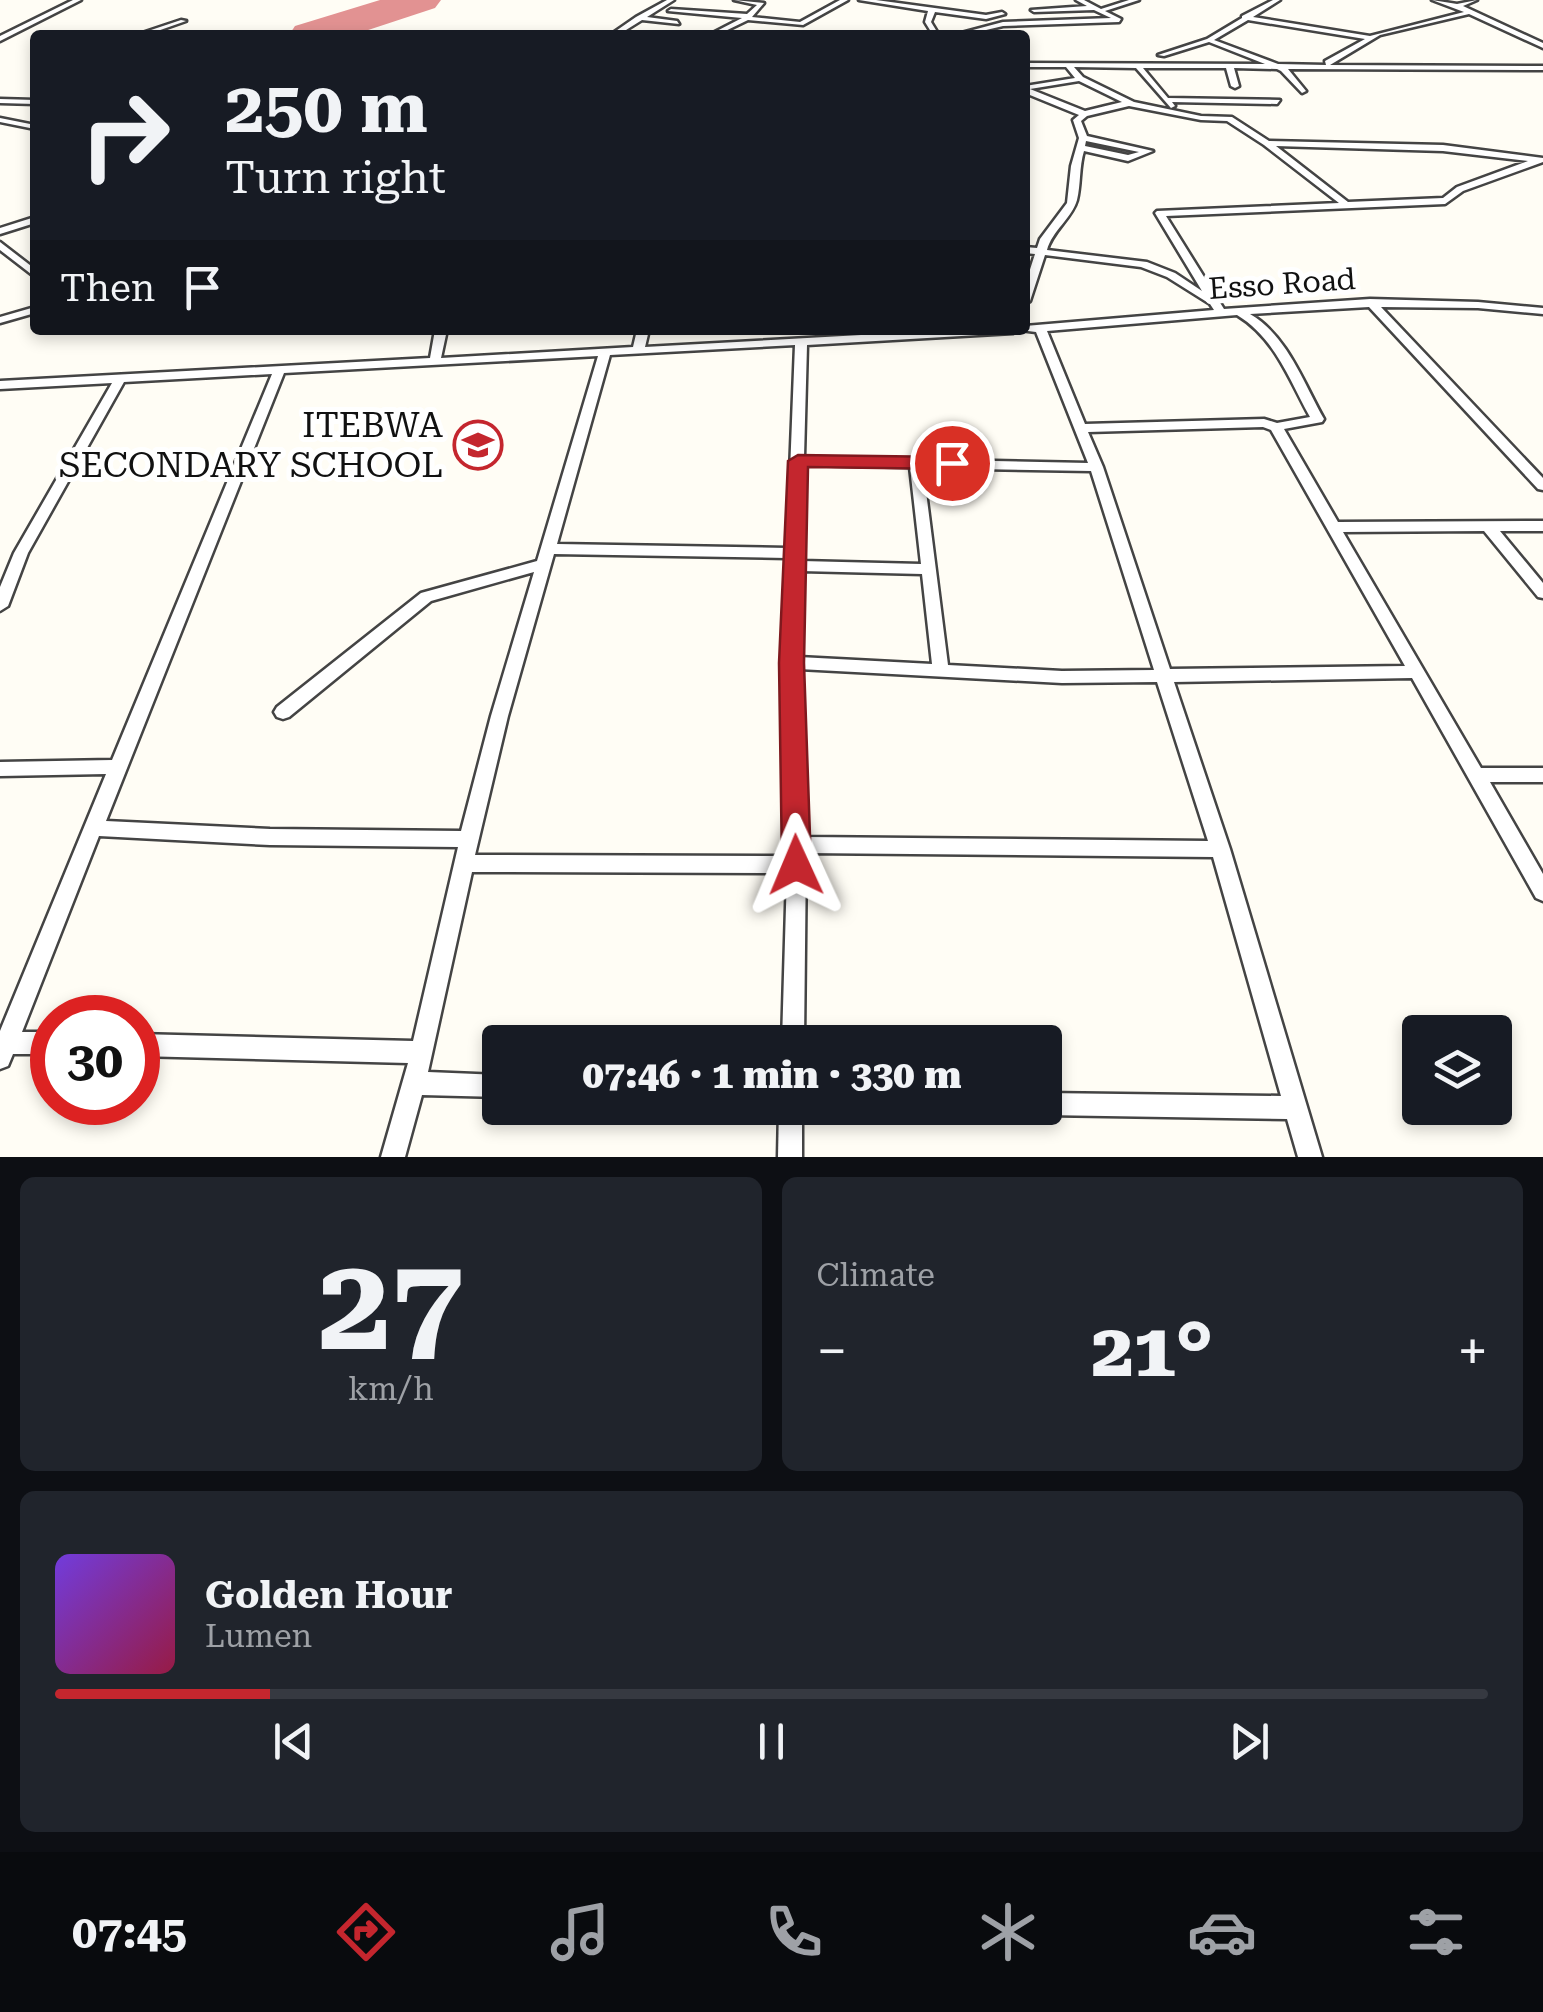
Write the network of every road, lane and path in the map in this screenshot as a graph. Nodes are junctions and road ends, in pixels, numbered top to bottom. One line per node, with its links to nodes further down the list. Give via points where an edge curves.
1 (78, 0): 34 (street)
2 (671, 0): 22 (street)
3 (737, 0): 23 (street, via 762,4)
4 (824, 0): 12 (street)
5 (862, 0): 15 (street)
6 (1032, 0): 16 (street, via 1027,3)
7 (1079, 0): 14 (street)
8 (1136, 0): 14 (street)
9 (1277, 0): 21 (street)
10 (1435, 0): 13 (street)
11 (1474, 0): 13 (street)
12 (842, 2): 23 (street, via 801,24)
13 (1457, 6): 18 (street)
14 (1102, 9): 16 (street); 25 (street, via 1119,20)
15 (932, 10): 20 (street); 29 (street)
16 (1034, 10): 25 (street)
17 (671, 11): 19 (street)
18 (1467, 13): 31 (street); 33 (street)
19 (692, 14): 22 (street, via 672,26); 23 (street)
20 (1002, 14)
21 (1244, 17): 33 (street); 35 (street)
22 (638, 18): 27 (street)
23 (748, 18): 28 (street)
24 (183, 21): 26 (street)
25 (1004, 24): 30 (street)
26 (155, 30)
27 (620, 30)
28 (723, 30)
29 (933, 30)
30 (978, 30)
31 (1518, 32): 32 (street); 36 (street)
32 (1537, 32)
33 (1372, 38): 42 (street)
34 (0, 40)
35 (1209, 40): 37 (street); 43 (street)
36 (1543, 46)
37 (1162, 56)
38 (1030, 65): 39 (street)
39 (1068, 65): 40 (street); 45 (street)
40 (1137, 65): 41 (street); 51 (street)
41 (1229, 65): 43 (street); 46 (street)
42 (1324, 65): 43 (street); 44 (street)
43 (1276, 66): 48 (street)
44 (1543, 68)
45 (1080, 78): 47 (street); 56 (street)
46 (1235, 86)
47 (1030, 88)
48 (1302, 91)
49 (1030, 93): 50 (street)
50 (1040, 100): 53 (street); 58 (street)
51 (1166, 100): 57 (street); 59 (street)
52 (0, 101): 54 (street)
53 (1030, 101)
54 (12, 102): 55 (street); 60 (street)
55 (30, 102)
56 (1128, 102): 58 (street); 59 (street)
57 (1277, 102)
58 (1084, 114): 63 (street, via 1078,120)
59 (1181, 115): 64 (street, via 1229,119)
60 (0, 117): 61 (street)
61 (30, 126)
62 (1314, 132): 65 (street)
63 (1082, 143): 63 (street, via 1149,151 1128,158); 72 (street, via 1072,203)
64 (1266, 143): 65 (street); 67 (street)
65 (1322, 144): 66 (street, via 1462,149)
66 (1541, 160): 67 (street, via 1460,189 1445,201)
67 (1344, 202): 76 (street, via 1160,214)
68 (30, 222): 69 (street)
69 (0, 231)
70 (0, 245): 73 (street)
71 (1030, 250): 72 (street)
72 (1040, 251): 74 (street); 76 (street, via 1143,264)
73 (30, 270)
74 (1030, 284)
75 (1370, 302): 77 (street, Esso Road); 79 (street, Esso Road); 98 (street)
76 (1219, 309): 79 (street, Esso Road); 81 (street, Esso Road)
77 (1543, 310)
78 (30, 311): 80 (street)
79 (1238, 312): 93 (street, via 1257,321 1318,420)
80 (0, 320)
81 (1030, 327)
82 (1030, 334): 94 (street)
83 (440, 335): 89 (street)
84 (642, 335): 87 (street)
85 (869, 335): 86 (street, Esso Road)
86 (810, 338): 87 (street, Esso Road); 95 (street)
87 (638, 352): 88 (street, Esso Road)
88 (605, 353): 89 (street, Esso Road); 102 (street)
89 (436, 361): 90 (street, Esso Road)
90 (280, 368): 91 (street, Esso Road); 112 (street)
91 (122, 377): 92 (street, Esso Road); 106 (street, via 21,553)
92 (0, 384)
93 (1276, 427): 94 (street); 101 (street)
94 (1081, 428): 97 (street)
95 (798, 461): 96 (street); 103 (street)
96 (916, 462): 97 (street); 104 (street)
97 (1096, 467): 110 (street)
98 (1543, 486)
99 (1488, 526): 100 (street); 101 (street); 105 (street)
100 (1543, 526)
101 (1333, 527): 109 (street)
102 (545, 556): 103 (street); 111 (street, via 426,597); 117 (street)
103 (795, 560): 104 (street); 107 (street)
104 (928, 569): 108 (street)
105 (1543, 593)
106 (0, 606)
107 (791, 663): 108 (street); 119 (street)
108 (941, 672): 110 (street)
109 (1414, 672): 110 (street); 114 (street)
110 (1160, 676): 118 (street)
111 (284, 712)
112 (117, 767): 113 (street); 116 (street)
113 (0, 769)
114 (1476, 775): 115 (street); 121 (street)
115 (1543, 775)
116 (92, 828): 117 (street); 125 (street)
117 (469, 839): 120 (street)
118 (1220, 850): 119 (street); 130 (street)
119 (797, 855): 120 (street); 122 (street)
120 (465, 864): 126 (street)
121 (1543, 892)
122 (793, 1025)
123 (160, 1046): 126 (street)
124 (30, 1047): 125 (street)
125 (4, 1051)
126 (422, 1052): 127 (street)
127 (416, 1083): 128 (street); 132 (street)
128 (482, 1085)
129 (1062, 1104): 130 (street)
130 (1295, 1108): 134 (street)
131 (791, 1125): 133 (street)
132 (394, 1157)
133 (790, 1157)
134 (1310, 1157)

